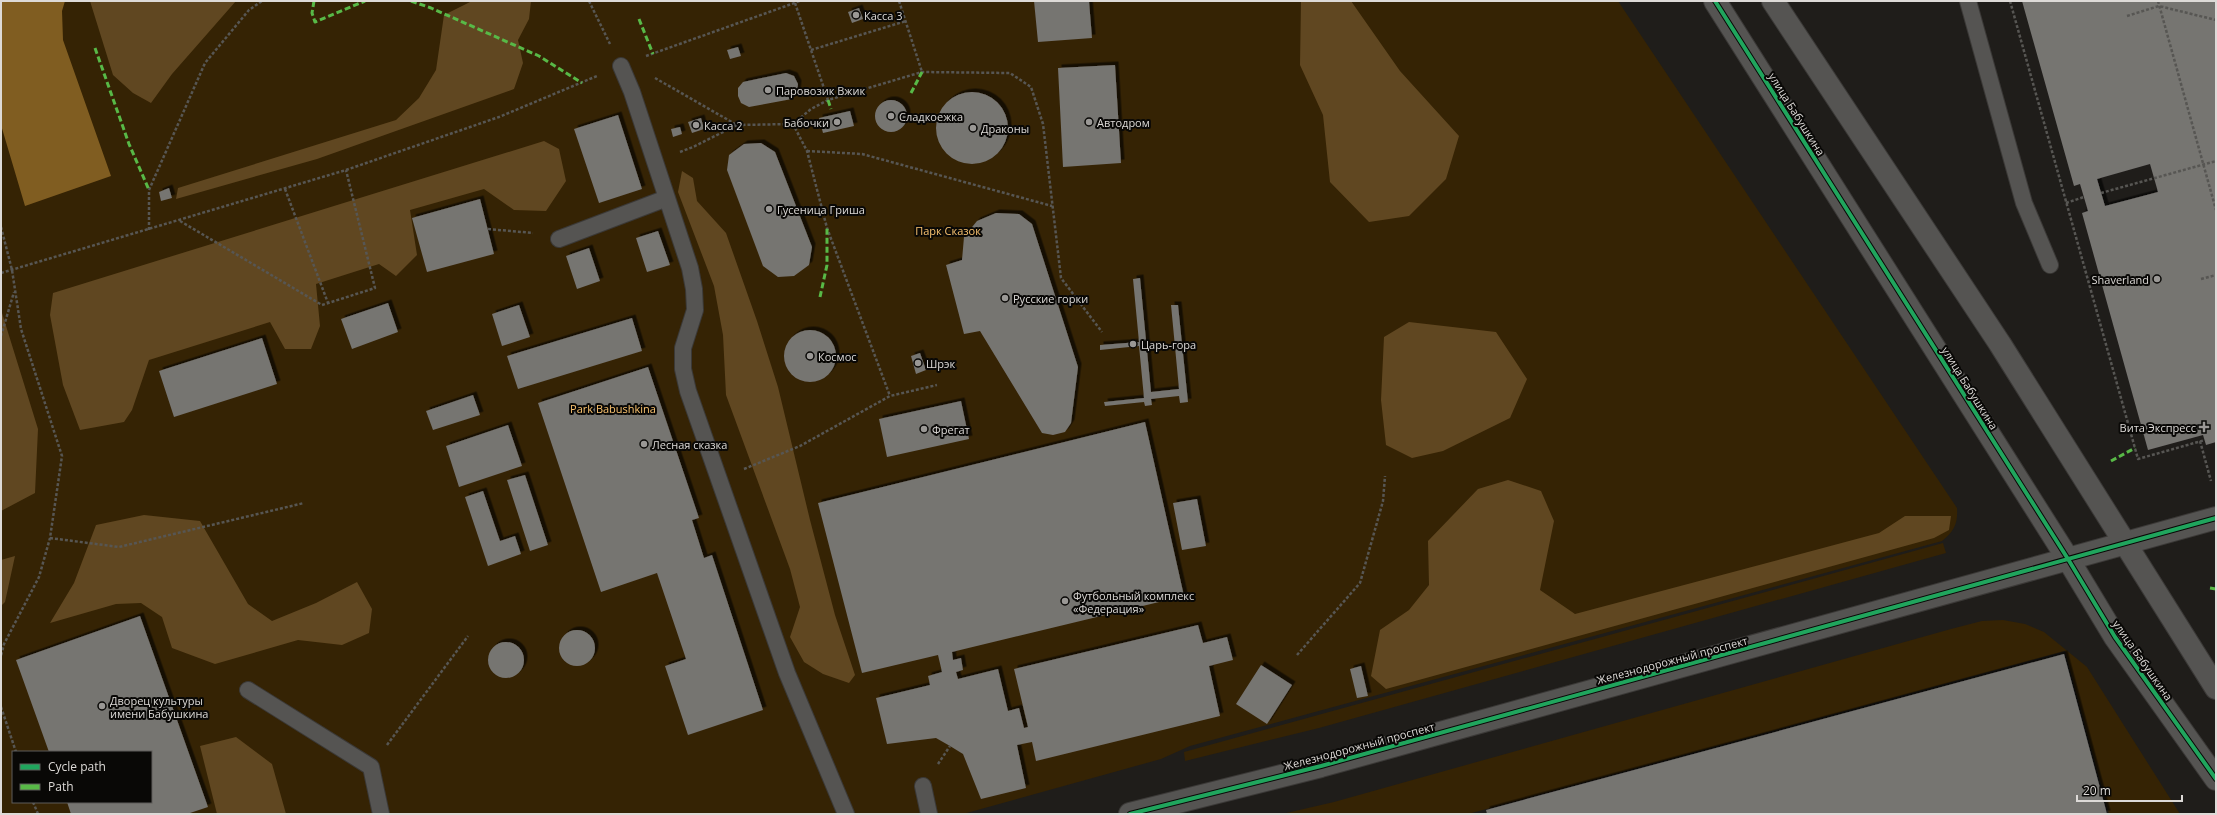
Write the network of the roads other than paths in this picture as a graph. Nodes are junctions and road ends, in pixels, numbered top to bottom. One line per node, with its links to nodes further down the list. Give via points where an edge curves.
1 (1715, 1): 10 (street, улица Бабушкина)
2 (1968, 1): 7 (lane, via 2024,203)
3 (1776, 2): 9 (street, via 2000,344)
4 (621, 66): 5 (lane)
5 (667, 198): 6 (lane); 16 (lane, via 690,268 694,289 694,310 683,348 683,369 688,391 787,673)
6 (559, 239)
7 (2050, 265)
8 (2216, 518): 9 (street, Железнодорожный проспект)
9 (2125, 542): 10 (street, Железнодорожный проспект); 11 (street)
10 (2068, 559): 13 (street, улица Бабушкина, via 2115,637); 18 (street, Железнодорожный проспект, via 1321,766)
11 (2216, 688)
12 (248, 690): 15 (lane, via 371,767)
13 (2216, 779)
14 (923, 786): 17 (lane)
15 (381, 814)
16 (846, 814)
17 (929, 814)
18 (1130, 814)

